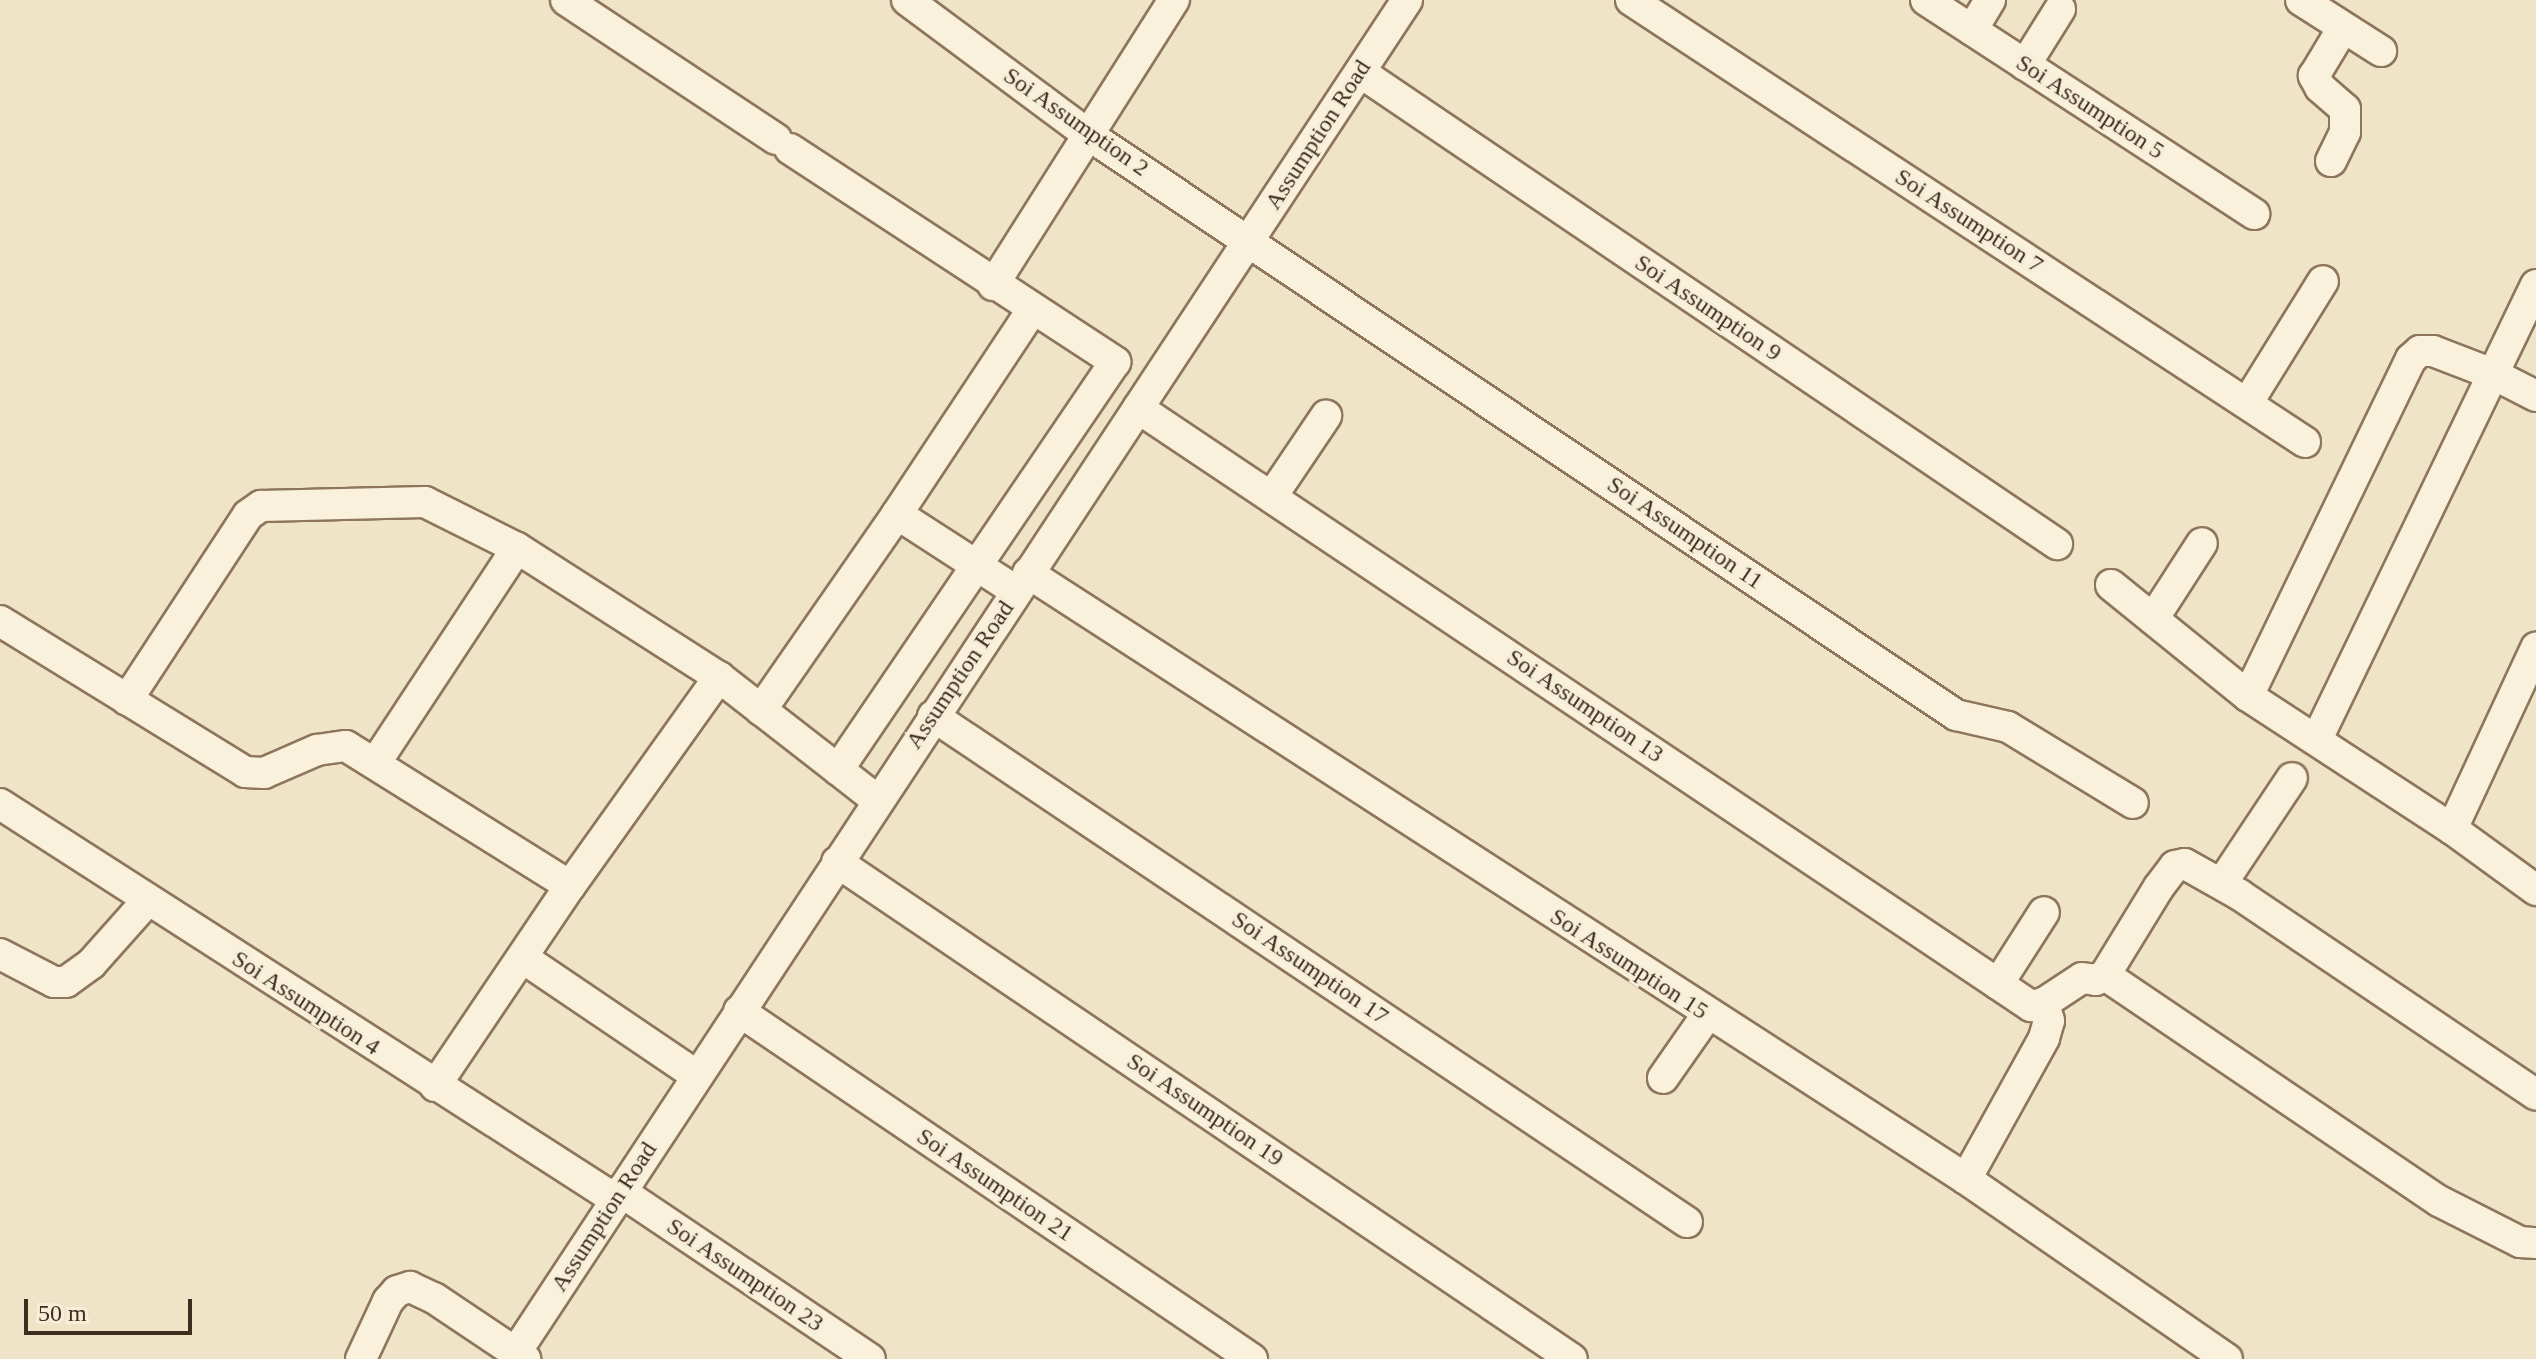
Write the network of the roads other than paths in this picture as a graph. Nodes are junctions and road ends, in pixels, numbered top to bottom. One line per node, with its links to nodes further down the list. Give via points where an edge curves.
1 (566, 0): 20 (street, Soi Assumption 13)
2 (907, 0): 15 (street, Soi Assumption 2)
3 (1174, 0): 15 (street)
4 (1407, 0): 14 (street, Assumption Road)
5 (1631, 0): 27 (street, Soi Assumption 7)
6 (1926, 0): 11 (street, Soi Assumption 5)
7 (1990, 0): 11 (street)
8 (2301, 0): 10 (street)
9 (2060, 9): 13 (street)
10 (2343, 28): 12 (street); 16 (street, via 2314,76 2345,109 2345,132)
11 (1972, 30): 13 (street, Soi Assumption 5)
12 (2381, 51)
13 (2025, 65): 17 (street, Soi Assumption 5)
14 (1360, 72): 18 (street, Assumption Road); 33 (street, Soi Assumption 9)
15 (1090, 136): 18 (street, Soi Assumption 2); 20 (street)
16 (2331, 161)
17 (2254, 214)
18 (1249, 240): 26 (street, Assumption Road); 51 (street, Soi Assumption 11, via 1956,715 2008,727)
19 (2323, 281): 27 (street)
20 (993, 285): 22 (street, Soi Assumption 13)
21 (2536, 285): 24 (street)
22 (1032, 310): 23 (street, Soi Assumption 13); 31 (street)
23 (1115, 362): 26 (street, Soi Assumption 13); 35 (street)
24 (2493, 374): 25 (street); 42 (street, via 2433,351 2420,351 2411,359); 46 (street)
25 (2536, 396)
26 (1146, 397): 30 (street, Soi Assumption 13); 36 (street, Assumption Road)
27 (2248, 402): 29 (street, Soi Assumption 7)
28 (1326, 416): 30 (street)
29 (2305, 442)
30 (1272, 496): 63 (street, Soi Assumption 13)
31 (897, 514): 35 (street, Soi Assumption 15); 44 (street)
32 (2202, 543): 38 (street)
33 (2057, 544)
34 (517, 548): 41 (street); 43 (street, via 425,502 261,506 248,515); 47 (street)
35 (976, 565): 36 (street, Soi Assumption 15); 48 (street)
36 (1022, 582): 45 (street, Assumption Road); 66 (street, Soi Assumption 15)
37 (2111, 585): 38 (street)
38 (2153, 619): 42 (street)
39 (0, 621): 43 (street)
40 (2536, 648): 53 (street)
41 (719, 677): 44 (street); 56 (street)
42 (2248, 696): 46 (street)
43 (127, 700): 47 (street, via 251,774 339,745)
44 (761, 710): 48 (street)
45 (933, 716): 50 (street, Assumption Road); 73 (street, Soi Assumption 17)
46 (2317, 739): 53 (street)
47 (376, 762): 56 (street)
48 (838, 770): 50 (street)
49 (2292, 778): 55 (street)
50 (877, 800): 54 (street, Assumption Road)
51 (2133, 803)
52 (0, 804): 58 (street, Soi Assumption 4)
53 (2452, 829): 57 (street)
54 (837, 862): 65 (street, Assumption Road); 79 (street, Soi Assumption 19)
55 (2222, 883): 62 (street, via 2185,864 2175,866); 70 (street)
56 (570, 886): 61 (street)
57 (2536, 890)
58 (148, 900): 60 (street, via 91,964 66,982 54,982); 69 (street, Soi Assumption 4)
59 (2044, 912): 63 (street)
60 (0, 954)
61 (523, 958): 67 (street); 69 (street)
62 (2105, 975): 64 (street, via 2082,978); 74 (street, via 2439,1201 2520,1242)
63 (1998, 984): 64 (street, Soi Assumption 13)
64 (2037, 1005): 71 (street, via 2049,1021 2044,1038)
65 (739, 1011): 67 (street, Assumption Road); 78 (street, Soi Assumption 21)
66 (1707, 1015): 68 (street); 71 (street, Soi Assumption 15)
67 (697, 1076): 72 (street, Assumption Road)
68 (1663, 1078)
69 (435, 1086): 72 (street, Soi Assumption 4)
70 (2536, 1095)
71 (1966, 1179): 80 (street, Soi Assumption 15)
72 (617, 1195): 75 (street, Assumption Road); 77 (street, Soi Assumption 23)
73 (1687, 1222)
74 (2536, 1243)
75 (520, 1356): 76 (street, via 410,1287 388,1301)
76 (361, 1359)
77 (870, 1359)
78 (1252, 1359)
79 (1572, 1359)
80 (2227, 1359)

